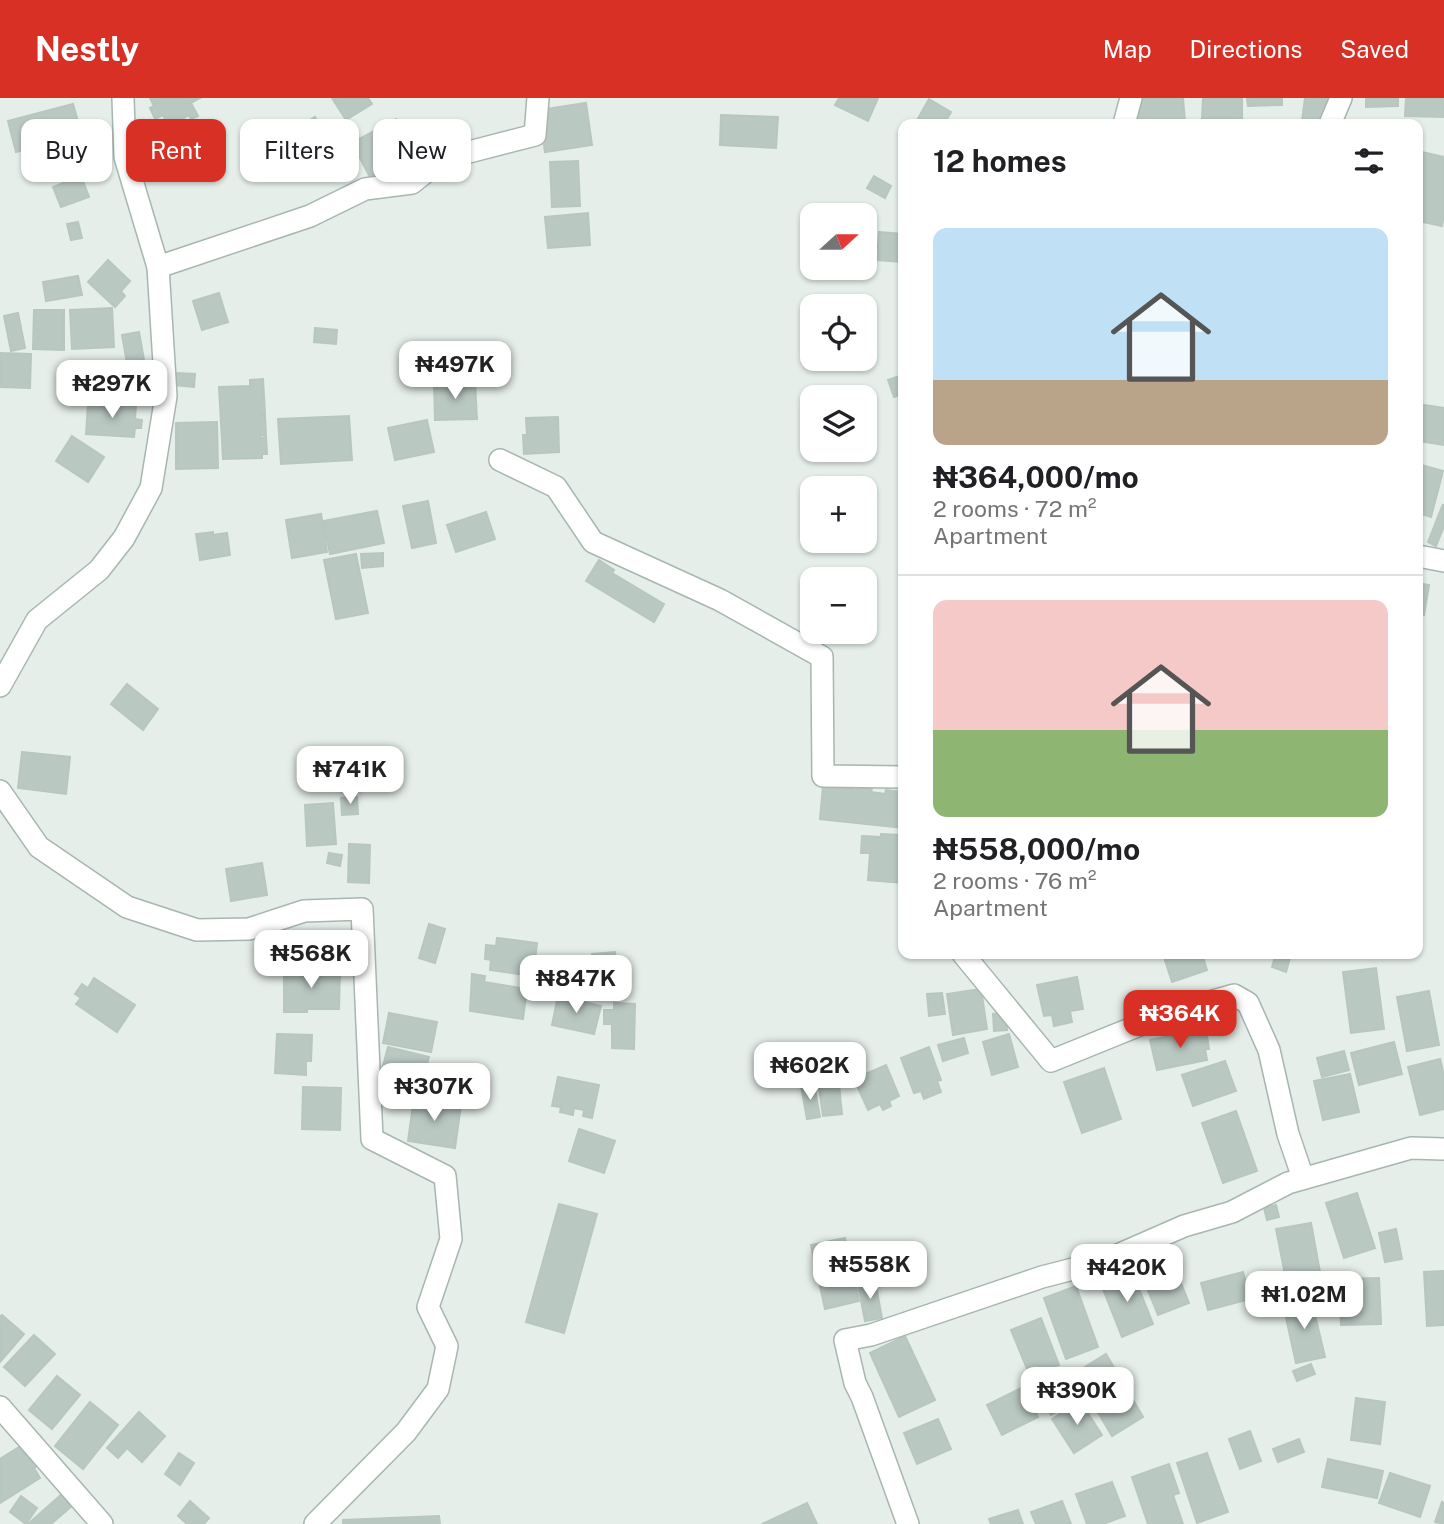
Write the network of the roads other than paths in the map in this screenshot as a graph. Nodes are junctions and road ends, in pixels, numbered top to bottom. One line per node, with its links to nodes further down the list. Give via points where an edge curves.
1 (122, 98): 7 (street, via 125,157)
2 (538, 98): 7 (street, via 535,135 442,159 411,183 365,189 310,216)
3 (1131, 98): 5 (street)
4 (1341, 98): 6 (street)
5 (1125, 119)
6 (1332, 119)
7 (158, 267): 11 (street, via 166,396 151,488 124,538 99,570 37,620)
8 (500, 460): 12 (street, via 556,487 593,542 720,600 822,657 823,776)
9 (1423, 557): 10 (street)
10 (1444, 561)
11 (0, 687)
12 (898, 777)
13 (0, 791): 19 (street, via 39,848 127,907 173,923 197,930 249,929 304,911 362,909 372,1139 445,1176 451,1239 428,1307 447,1346 438,1389 414,1421)
14 (967, 959): 16 (street, via 1051,1062 1167,1014 1234,995 1248,1003 1269,1051)
15 (1444, 1149): 16 (street, via 1412,1148)
16 (1303, 1178): 20 (street, via 1232,1212 1184,1226 1104,1261 845,1340 855,1383)
17 (0, 1407): 18 (street)
18 (102, 1524)
19 (315, 1524)
20 (908, 1524)

